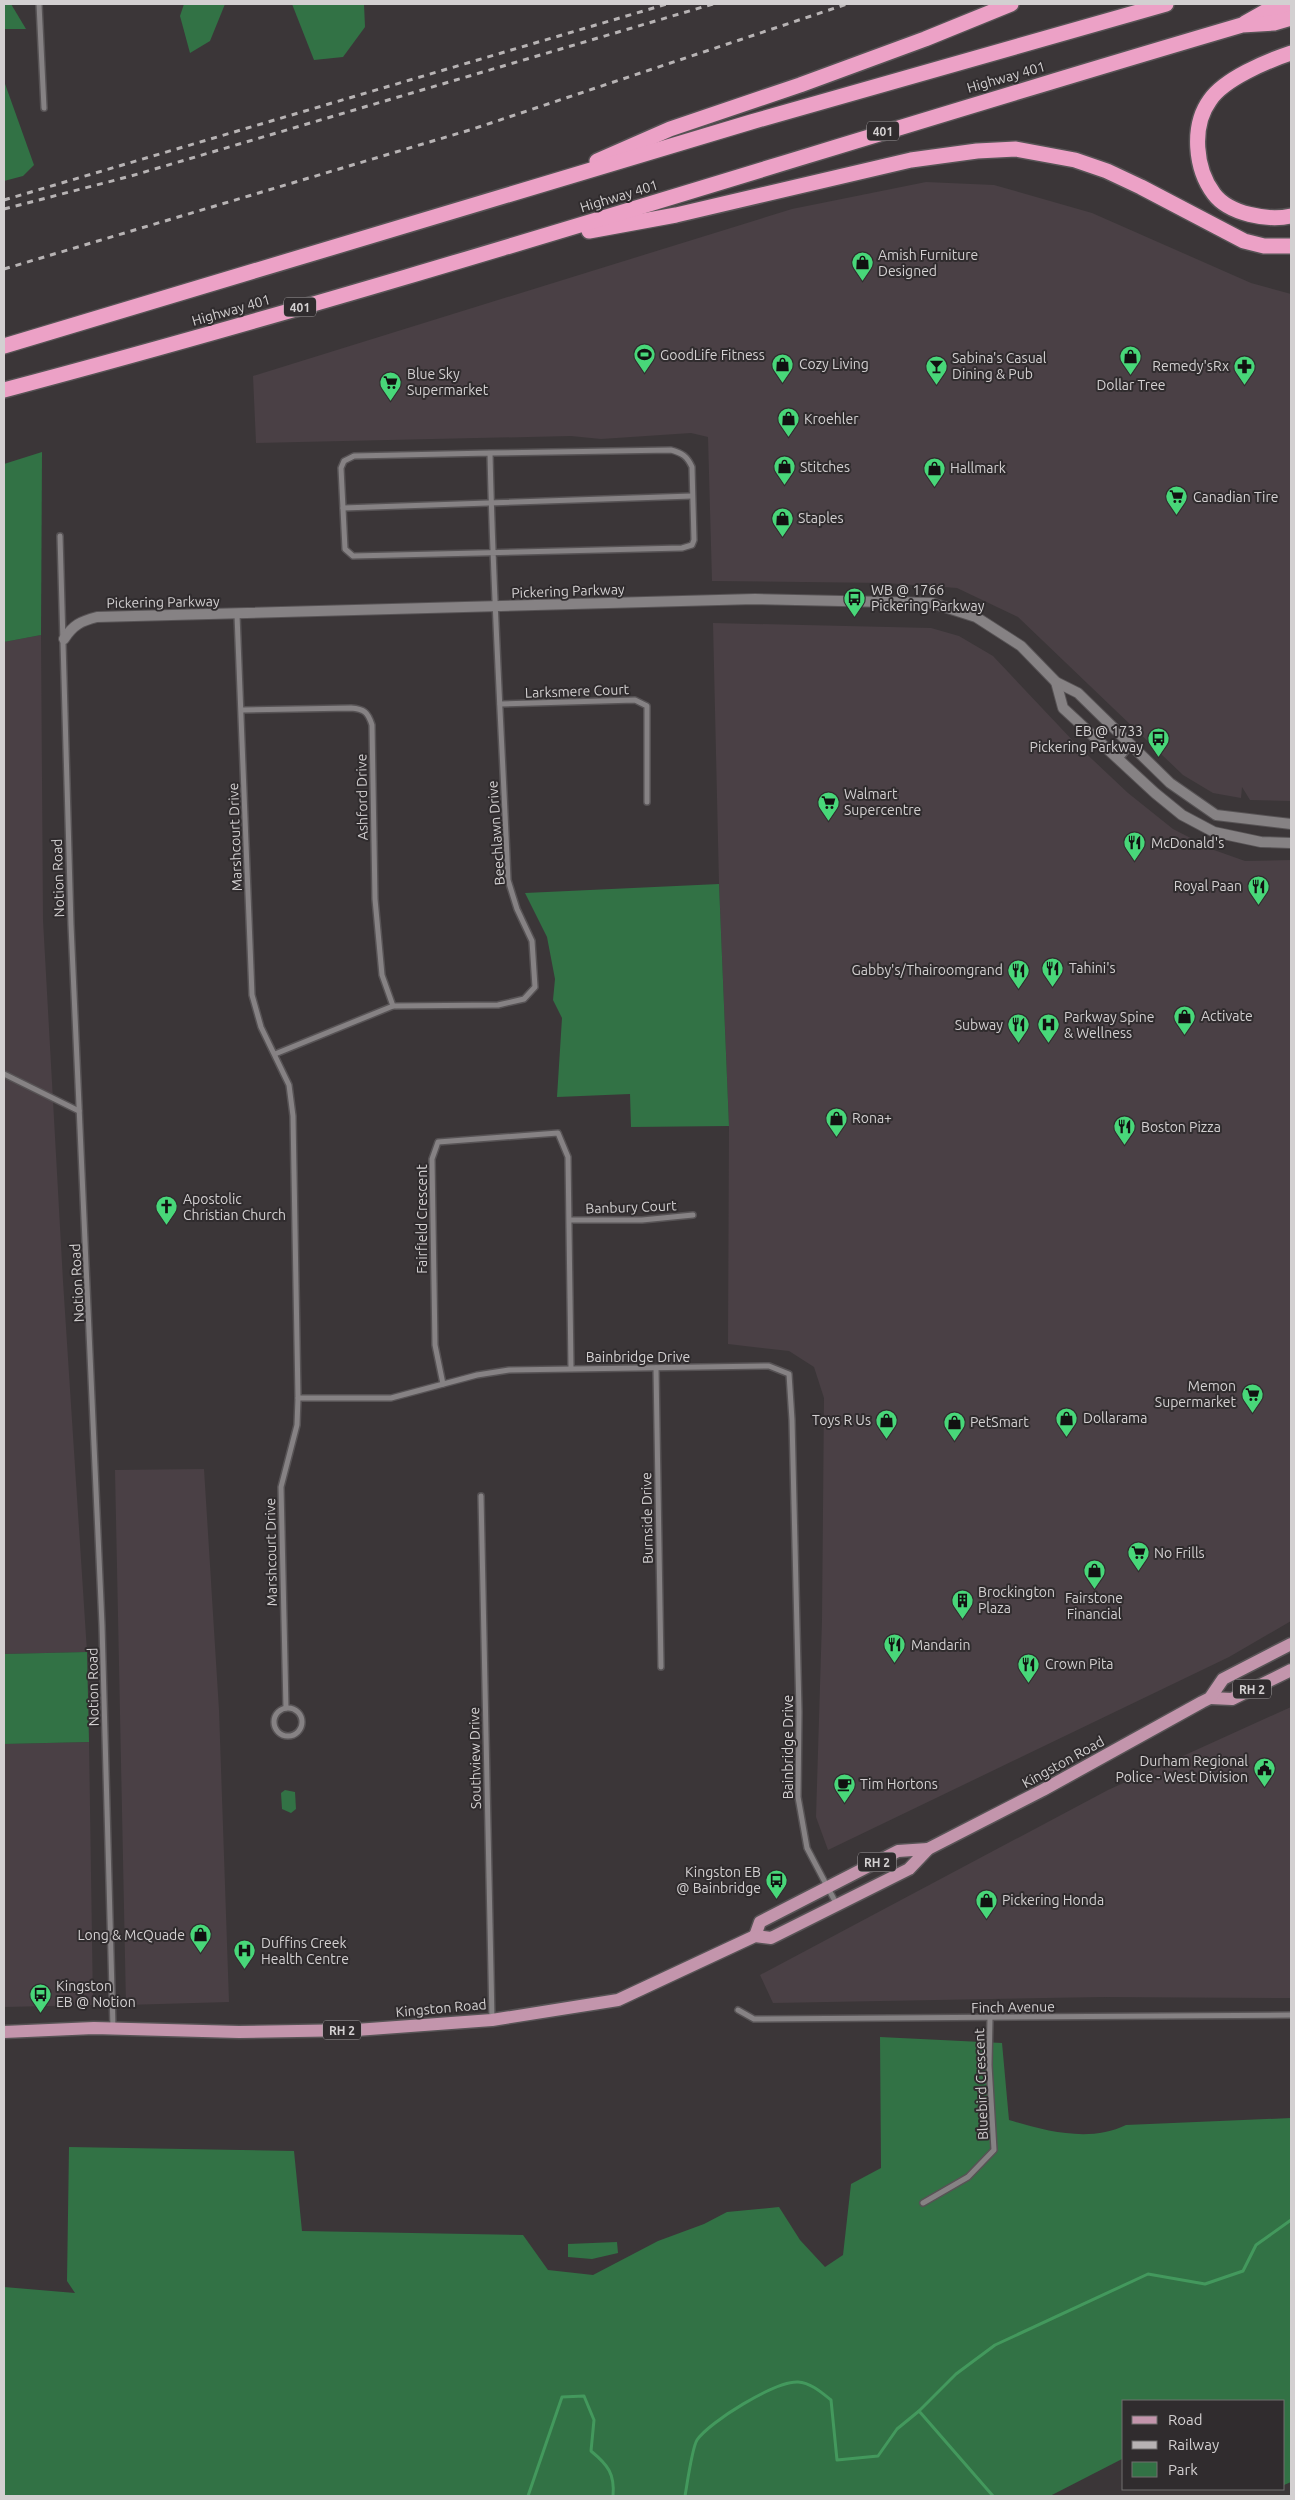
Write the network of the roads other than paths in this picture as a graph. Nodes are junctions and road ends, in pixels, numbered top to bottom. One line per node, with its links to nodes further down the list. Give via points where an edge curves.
1 (39, 4): 8 (street)
2 (1011, 4): 9 (highway, via 836,72 670,129)
3 (1166, 4): 9 (highway, Highway 401, via 751,122)
4 (1288, 4): 6 (highway, 401, via 1268,10)
5 (1291, 18): 6 (highway, 401, via 1274,23)
6 (1242, 25): 11 (highway, Highway 401 / 401)
7 (1291, 53): 10 (highway, via 1234,79 1210,99 1201,117 1197,138 1202,167 1214,195 1236,210 1260,217)
8 (44, 108)
9 (531, 189): 13 (highway, Highway 401)
10 (1291, 216)
11 (526, 242): 12 (highway, via 676,214 911,160 1016,149 1075,160 1107,171 1244,241 1264,246); 14 (highway, Highway 401 / 401)
12 (1291, 246)
13 (4, 346)
14 (4, 390)
15 (490, 453): 16 (street, via 671,450 687,457 692,467); 17 (street, Beechlawn Drive); 18 (street, via 354,456 344,461 341,468)
16 (692, 496): 17 (street); 20 (street, via 694,540 692,545 682,548)
17 (491, 503): 18 (street); 20 (street, Beechlawn Drive)
18 (343, 508): 20 (street, via 344,549 353,556)
19 (60, 536): 23 (street, Notion Road)
20 (492, 552): 21 (street, Beechlawn Drive)
21 (494, 608): 22 (street, Pickering Parkway); 24 (street, Pickering Parkway, via 755,599 932,603 976,618 996,630 1021,646); 25 (street, Beechlawn Drive)
22 (237, 615): 23 (street, Pickering Parkway, via 82,620); 26 (street, Marshcourt Drive)
23 (64, 639): 35 (street, Notion Road)
24 (1056, 682): 27 (street, Pickering Parkway, via 1078,693); 28 (street, Pickering Parkway, via 1063,708)
25 (500, 704): 29 (street, Larksmere Court, via 635,700 647,706); 32 (street, Beechlawn Drive, via 508,880 532,941 535,987 524,999 498,1005)
26 (242, 710): 32 (street, Ashford Drive, via 351,708 363,709 369,714 372,725 375,899 382,975); 33 (street, Marshcourt Drive, via 252,995 261,1027)
27 (1130, 746): 28 (street); 30 (street, Pickering Parkway, via 1170,783 1216,815)
28 (1120, 759): 31 (street, Pickering Parkway, via 1182,815 1214,832 1261,842)
29 (647, 802)
30 (1291, 824)
31 (1291, 843)
32 (393, 1006): 33 (street, Beechlawn Drive)
33 (275, 1054): 41 (street, via 289,1085 292,1116)
34 (4, 1074): 35 (street)
35 (79, 1111): 56 (street, Notion Road, via 102,1625)
36 (693, 1216): 37 (street, Banbury Court)
37 (571, 1220): 38 (street, Fairfield Crescent); 40 (street, Fairfield Crescent, via 568,1157 558,1133 438,1142 432,1159 433,1305 435,1345)
38 (570, 1368): 39 (street, Bainbridge Drive); 40 (street, Bainbridge Drive, via 509,1370)
39 (656, 1368): 44 (street, Burnside Drive); 49 (street, Bainbridge Drive, via 769,1366 788,1374 792,1420 799,1712 798,1797 807,1848)
40 (443, 1384): 41 (street, Bainbridge Drive, via 391,1398)
41 (298, 1398): 47 (street, Marshcourt Drive, via 297,1425 281,1487)
42 (481, 1496): 55 (street, Southview Drive)
43 (1291, 1644): 46 (main road, Kingston Road / RH 2, via 1223,1679)
44 (661, 1667)
45 (1291, 1670): 46 (main road, Kingston Road / RH 2, via 1232,1699)
46 (1210, 1698): 48 (main road, Kingston Road / RH 2)
47 (286, 1708): 47 (street, via 280,1710 273,1722 280,1735 288,1737 301,1728 302,1718 296,1710)
48 (928, 1850): 49 (main road, Kingston Road / RH 2, via 898,1851); 50 (main road, Kingston Road / RH 2, via 909,1869)
49 (828, 1887): 50 (street, Bainbridge Drive); 51 (main road, Kingston Road / RH 2, via 760,1922)
50 (837, 1905): 51 (main road, Kingston Road / RH 2, via 772,1938)
51 (755, 1936): 55 (main road, Kingston Road / RH 2, via 618,2000)
52 (738, 2010): 54 (street, Finch Avenue, via 754,2020)
53 (1291, 2015): 54 (street, Finch Avenue)
54 (990, 2018): 58 (street, Bluebird Crescent, via 994,2150 968,2177)
55 (492, 2020): 56 (main road, Kingston Road / RH 2, via 346,2030)
56 (114, 2029): 57 (main road, RH 2)
57 (4, 2032)
58 (923, 2203)

